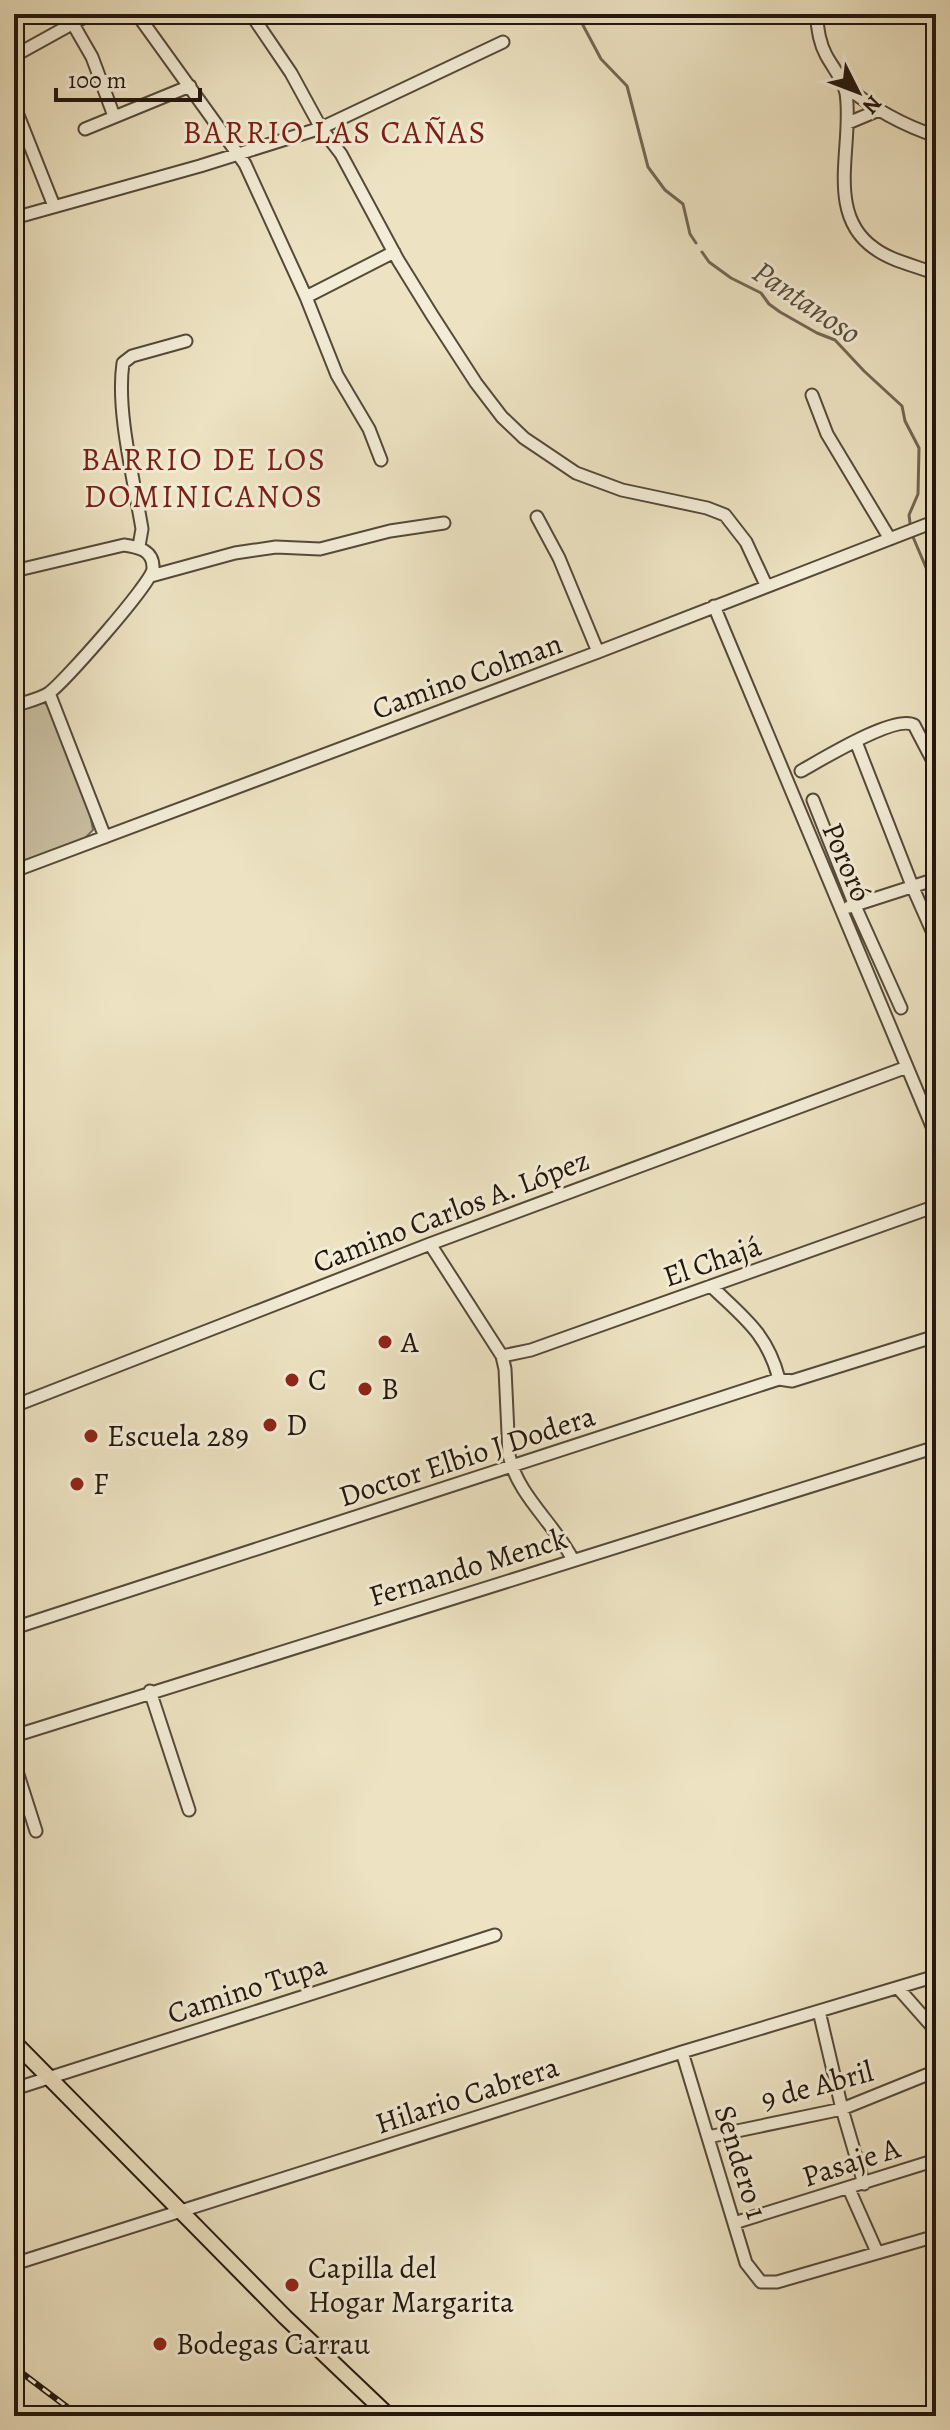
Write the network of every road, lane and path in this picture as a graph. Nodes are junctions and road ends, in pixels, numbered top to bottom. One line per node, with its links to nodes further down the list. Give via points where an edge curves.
1 (90, 14): 5 (street)
2 (136, 14): 9 (street)
3 (251, 14): 14 (street)
4 (816, 14): 8 (street, via 818,35)
5 (73, 24): 7 (street); 12 (street)
6 (503, 42): 14 (street)
7 (14, 56)
8 (844, 85): 11 (street); 13 (street)
9 (190, 86): 12 (street); 17 (street)
10 (14, 105): 18 (street)
11 (879, 110): 13 (street); 16 (street)
12 (114, 116): 15 (street)
13 (848, 123): 21 (street, via 844,196 849,220 876,250)
14 (321, 128): 17 (street); 20 (street, via 341,154)
15 (85, 129)
16 (936, 136)
17 (239, 153): 18 (street); 22 (street)
18 (54, 206): 19 (street)
19 (14, 218)
20 (394, 252): 22 (street); 33 (street, via 476,383 513,427 576,473 610,487 725,515 746,542)
21 (936, 274)
22 (306, 297): 25 (street)
23 (186, 341): 30 (street, via 123,363 123,408 142,529)
24 (812, 395): 29 (street, via 827,434)
25 (381, 460)
26 (537, 517): 35 (street)
27 (936, 521): 29 (street, Camino Colman)
28 (444, 523): 32 (street, via 320,549 276,547 235,553)
29 (890, 539): 33 (street, Camino Colman)
30 (139, 546): 31 (street); 32 (street, via 151,558)
31 (14, 571)
32 (151, 576): 36 (street)
33 (766, 585): 34 (street, Camino Colman)
34 (714, 606): 35 (street, Camino Colman); 47 (street, Pororó)
35 (598, 652): 42 (street, Camino Colman)
36 (49, 693): 37 (street); 42 (street)
37 (14, 706)
38 (856, 742): 39 (street, via 909,721); 40 (street); 45 (street)
39 (936, 767)
40 (801, 771)
41 (813, 800): 46 (street)
42 (105, 837): 43 (street, Camino Colman)
43 (14, 871)
44 (936, 879): 45 (street)
45 (913, 888): 46 (street); 48 (street)
46 (855, 906): 47 (street); 49 (street)
47 (841, 909): 50 (street, Pororó)
48 (936, 940)
49 (901, 1008)
50 (907, 1067): 51 (street, Pororó); 53 (street, Camino Carlos A. López)
51 (936, 1136)
52 (936, 1206): 54 (street, El Chajá)
53 (430, 1244): 56 (street); 58 (street, Camino Carlos A. López)
54 (711, 1286): 56 (street, El Chajá); 57 (street, via 756,1330)
55 (936, 1336): 57 (street, Doctor Elbio J Dodera, via 792,1381)
56 (502, 1356): 60 (street)
57 (779, 1379): 60 (street, Doctor Elbio J Dodera)
58 (14, 1406)
59 (936, 1447): 61 (street, Fernando Menck)
60 (512, 1466): 61 (street); 62 (street, Doctor Elbio J Dodera)
61 (573, 1560): 63 (street, Fernando Menck)
62 (14, 1628)
63 (150, 1691): 64 (street, Fernando Menck); 66 (street)
64 (14, 1736)
65 (14, 1762): 67 (street)
66 (189, 1810)
67 (36, 1831)
68 (495, 1935): 76 (street, Camino Tupa)
69 (936, 1976): 70 (street, Hilario Cabrera)
70 (898, 1988): 71 (street, Hilario Cabrera); 72 (street)
71 (819, 2011): 74 (street, Hilario Cabrera); 78 (street)
72 (936, 2031)
73 (14, 2042): 76 (main road)
74 (682, 2052): 79 (street, Sendero 1); 83 (street, Hilario Cabrera)
75 (936, 2071): 78 (street, 9 de Abril)
76 (50, 2078): 77 (street, Camino Tupa); 83 (main road)
77 (14, 2089)
78 (842, 2109): 79 (street, 9 de Abril); 81 (street)
79 (708, 2137): 84 (street, Sendero 1)
80 (936, 2160): 81 (street, Pasaje A)
81 (864, 2184): 82 (street, Pasaje A)
82 (849, 2189): 84 (street, Pasaje A); 86 (street)
83 (181, 2210): 87 (street, Hilario Cabrera); 88 (main road)
84 (734, 2223): 86 (street, Sendero 1, via 746,2263 761,2282 777,2282)
85 (936, 2236): 86 (street)
86 (877, 2252)
87 (14, 2264)
88 (389, 2416)

